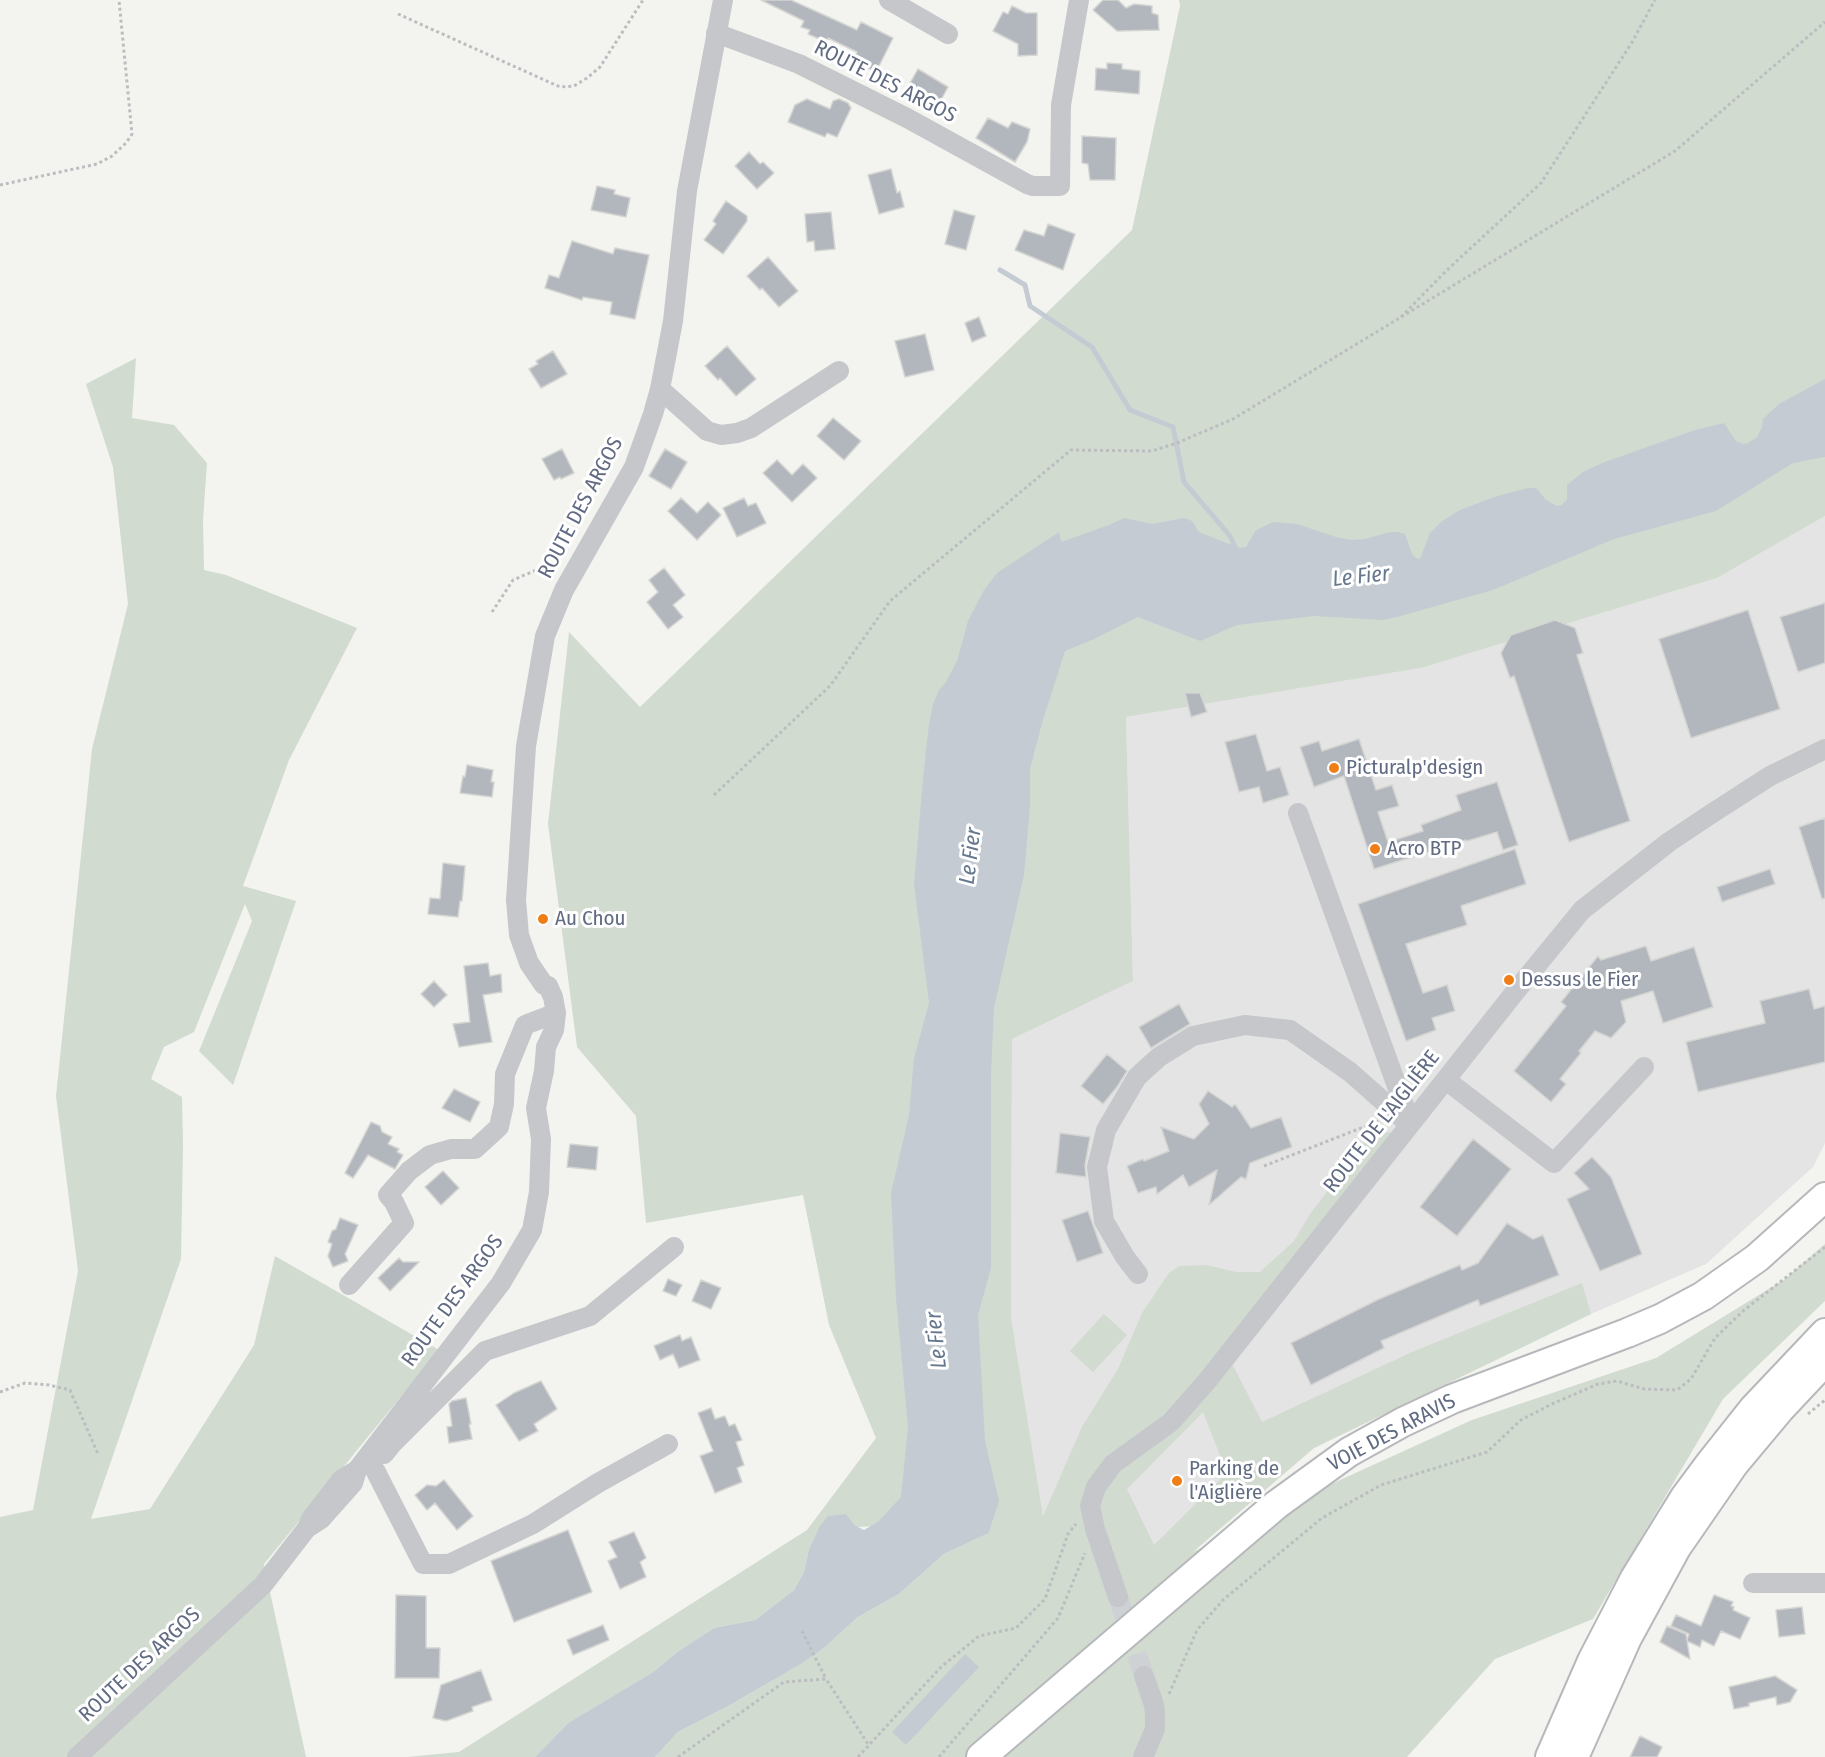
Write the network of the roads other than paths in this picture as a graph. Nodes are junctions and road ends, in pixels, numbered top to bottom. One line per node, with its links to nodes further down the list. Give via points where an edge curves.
1 (723, 0): 4 (street, ROUTE DES ARGOS)
2 (890, 0): 5 (street)
3 (1079, 0): 4 (street, ROUTE DES ARGOS, via 1061,105 1060,186 1027,184 907,118)
4 (718, 26): 6 (street); 8 (street, ROUTE DES ARGOS, via 687,191)
5 (948, 34)
6 (874, 87)
7 (839, 371): 8 (street, via 737,434 707,431)
8 (660, 388): 11 (street, ROUTE DES ARGOS, via 634,467 564,590 545,636 526,746 516,900 519,935 551,982 548,986)
9 (1825, 749): 13 (street, ROUTE DE L'AIGLIÈRE, via 1770,776 1711,814 1582,910)
10 (1298, 813): 14 (street)
11 (555, 1021): 18 (street, via 525,1025 504,1074 499,1127 475,1149 451,1149 430,1155 409,1171 388,1196 404,1224); 22 (street, ROUTE DES ARGOS, via 560,1039 554,1059 544,1071 536,1108 541,1139 540,1192 532,1230 501,1283 373,1449 377,1452)
12 (1644, 1067): 13 (street, via 1554,1162)
13 (1446, 1080): 14 (street, ROUTE DE L'AIGLIÈRE)
14 (1404, 1119): 17 (street, via 1350,1072 1290,1030 1245,1025 1193,1036 1159,1056 1137,1077 1106,1130 1097,1167 1104,1221); 25 (street, ROUTE DE L'AIGLIÈRE, via 1198,1390 1171,1422 1113,1464 1096,1486 1090,1506)
15 (1823, 1198): 28 (highway, VOIE DES ARAVIS, via 1757,1258 1703,1296 1627,1333 1452,1399 1349,1452 1276,1504)
16 (674, 1247): 22 (street, ROUTE DES ARGOS, via 590,1316 486,1351)
17 (1138, 1274)
18 (349, 1285)
19 (1825, 1333): 30 (highway, via 1754,1408 1685,1497 1635,1578 1592,1661)
20 (1825, 1361): 31 (highway, via 1734,1464 1676,1548 1627,1638)
21 (668, 1444): 22 (street, via 533,1524 449,1564 423,1564)
22 (362, 1473): 27 (street, ROUTE DES ARGOS, via 342,1479 263,1585)
23 (1753, 1583): 24 (street)
24 (1825, 1583)
25 (1118, 1597)
26 (1144, 1676): 29 (street, via 1154,1705 1155,1729)
27 (77, 1757)
28 (981, 1757)
29 (1143, 1757)
30 (1550, 1757)
31 (1574, 1757)

